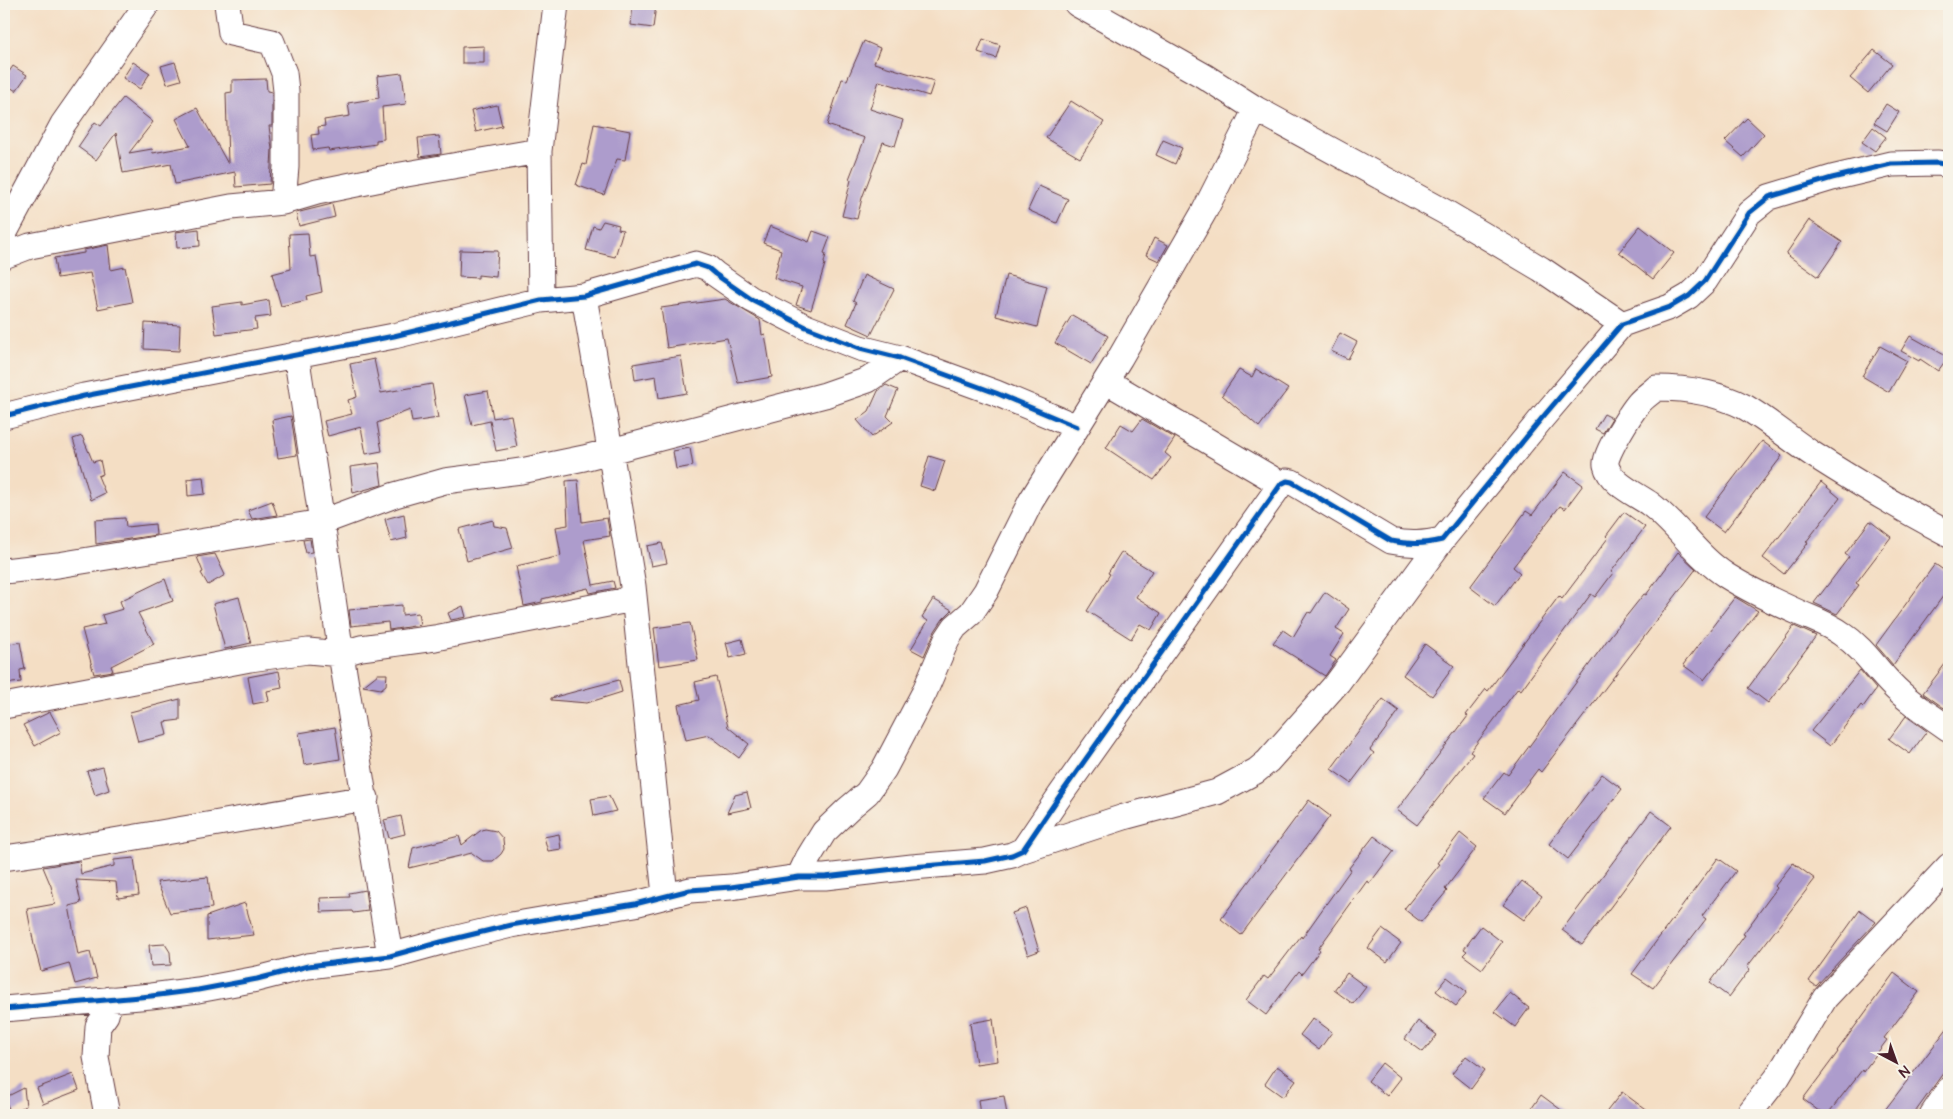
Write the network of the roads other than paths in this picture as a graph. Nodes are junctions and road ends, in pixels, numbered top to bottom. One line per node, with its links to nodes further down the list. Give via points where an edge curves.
1 (147, 4): 9 (street, via 62,124)
2 (227, 4): 8 (street, via 231,33 272,42 284,73 287,128)
3 (556, 4): 6 (street)
4 (1077, 4): 5 (street)
5 (1256, 109): 14 (street, via 1445,212 1533,264); 17 (street, via 1204,212)
6 (539, 151): 8 (street, via 401,175); 13 (street)
7 (1949, 165): 14 (street, via 1891,164 1769,197 1749,213 1705,281 1689,296 1670,307)
8 (283, 202): 10 (street, via 231,206)
9 (6, 229): 10 (street)
10 (30, 246): 11 (street)
11 (4, 256)
12 (584, 296): 13 (street); 16 (street, via 696,264 708,268 751,299 806,327 860,348); 20 (street)
13 (541, 300): 15 (street, via 394,336)
14 (1622, 324): 24 (street)
15 (296, 354): 18 (street, via 84,396); 22 (street)
16 (900, 358): 19 (street); 20 (street, via 868,380 825,395)
17 (1106, 381): 19 (street); 21 (street)
18 (4, 416)
19 (1077, 427): 34 (street, via 1031,502 986,591 947,639 924,693 878,780 824,832)
20 (611, 451): 22 (street, via 521,470 445,481 395,495); 26 (street)
21 (1281, 484): 24 (street, via 1292,482 1391,541 1421,545); 31 (street)
22 (322, 522): 25 (street); 27 (street)
23 (1949, 534): 29 (street, via 1901,509 1812,454 1745,407 1690,390 1656,388 1639,403 1608,451 1605,462 1608,474 1664,516 1725,575 1836,629 1859,646 1907,700)
24 (1442, 540): 31 (street, via 1338,682 1256,771 1217,792 1124,817)
25 (4, 571)
26 (633, 594): 27 (street, via 623,600 525,621); 35 (street)
27 (341, 654): 28 (street, via 308,651 260,658); 30 (street)
28 (4, 706)
29 (1949, 729)
30 (366, 798): 32 (street); 36 (street)
31 (1024, 850): 34 (street, via 985,861)
32 (4, 858)
33 (1949, 866): 41 (street, via 1824,998 1777,1078)
34 (799, 877): 35 (street)
35 (665, 895): 36 (street, via 635,904 510,925)
36 (390, 956): 37 (street, via 308,966 198,990)
37 (110, 999): 38 (street); 40 (street, via 98,1030 96,1057)
38 (4, 1009)
39 (1949, 1090): 42 (street)
40 (107, 1115)
41 (1748, 1115)
42 (1932, 1115)

